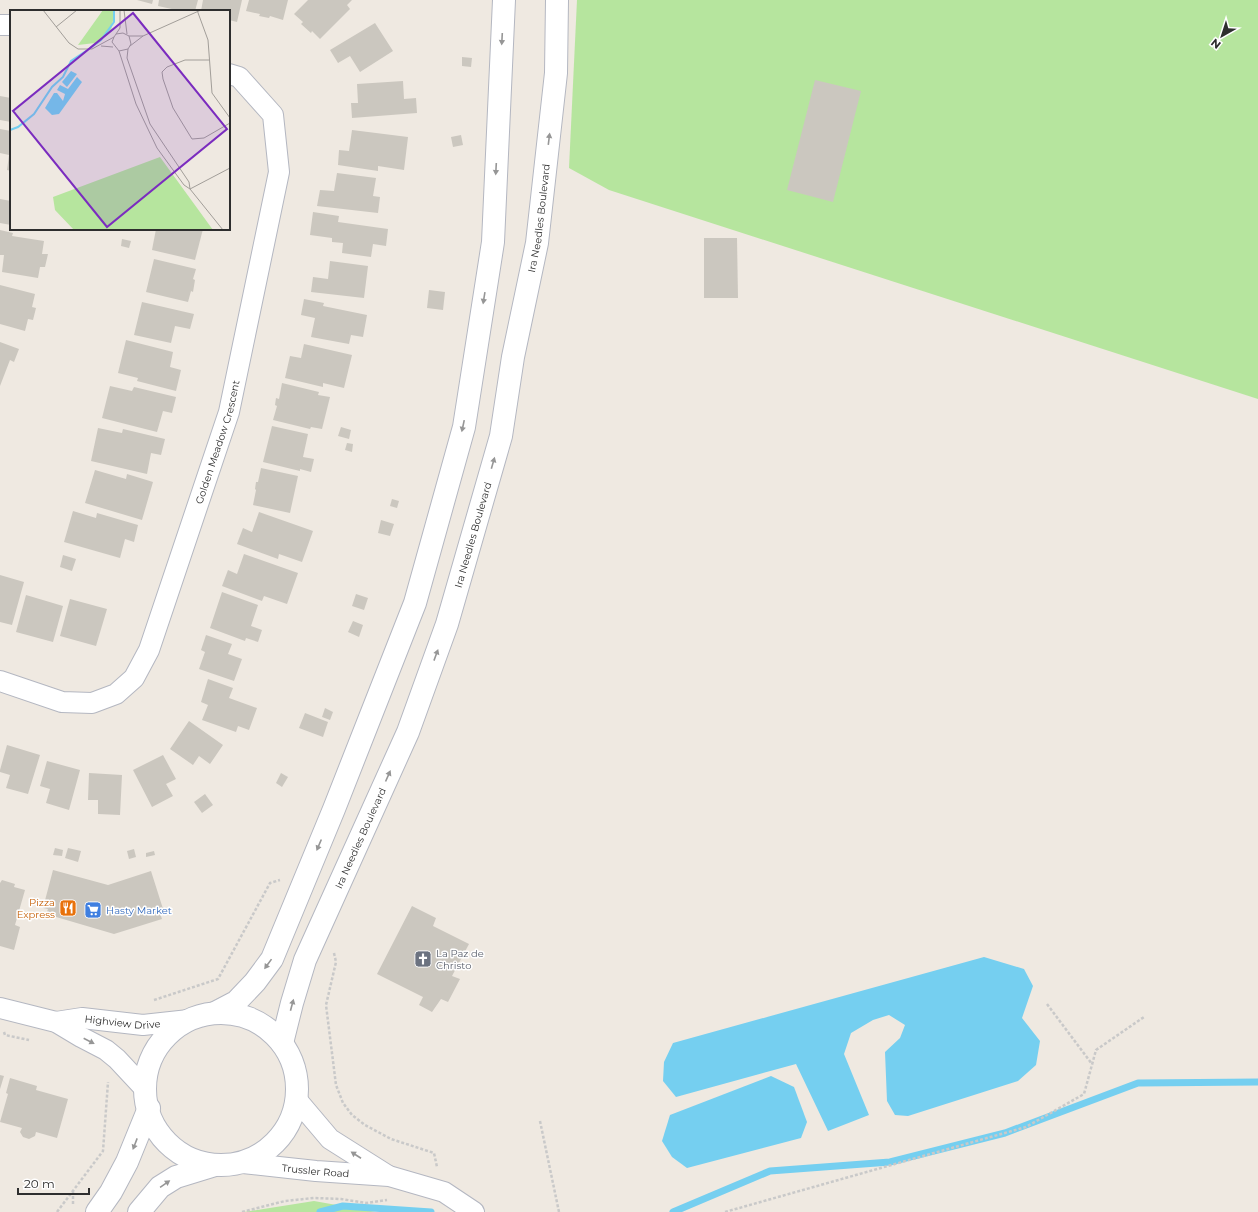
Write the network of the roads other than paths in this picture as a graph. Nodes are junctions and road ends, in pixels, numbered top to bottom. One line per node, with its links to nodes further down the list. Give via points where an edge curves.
1 (504, 0): 6 (main road, one-way to 6, via 493,242 464,427 417,596 272,959 236,1002)
2 (556, 0): 9 (main road, Ira Needles Boulevard, one-way to 2, via 305,960 408,732 447,624 501,436 513,357 537,243 556,73)
3 (230, 74): 4 (street, Golden Meadow Crescent, via 239,77 273,115 279,172 230,412 149,650 134,678 116,694 92,703 62,702)
4 (0, 681)
5 (0, 1008): 8 (street, Highview Drive)
6 (215, 1013): 7 (main road); 9 (main road, via 248,1018 264,1026)
7 (189, 1020): 8 (street, Highview Drive, via 143,1025 82,1018); 10 (main road, via 172,1030 151,1059)
8 (56, 1022): 10 (street, Highview Drive, one-way to 10, via 106,1050)
9 (282, 1043): 11 (main road, via 295,1069)
10 (147, 1098): 13 (main road, via 152,1122 164,1139 176,1150 195,1161); 15 (main road, one-way to 15, via 127,1162)
11 (297, 1100): 12 (main road, via 283,1134 267,1151); 14 (street, Trussler Road, one-way to 11, via 330,1138)
12 (243, 1163): 13 (main road); 14 (street, Trussler Road)
13 (216, 1165): 16 (main road, one-way to 13, via 160,1187 176,1177)
14 (388, 1176): 17 (street, Trussler Road, via 444,1192)
15 (97, 1212)
16 (139, 1212)
17 (474, 1212)

